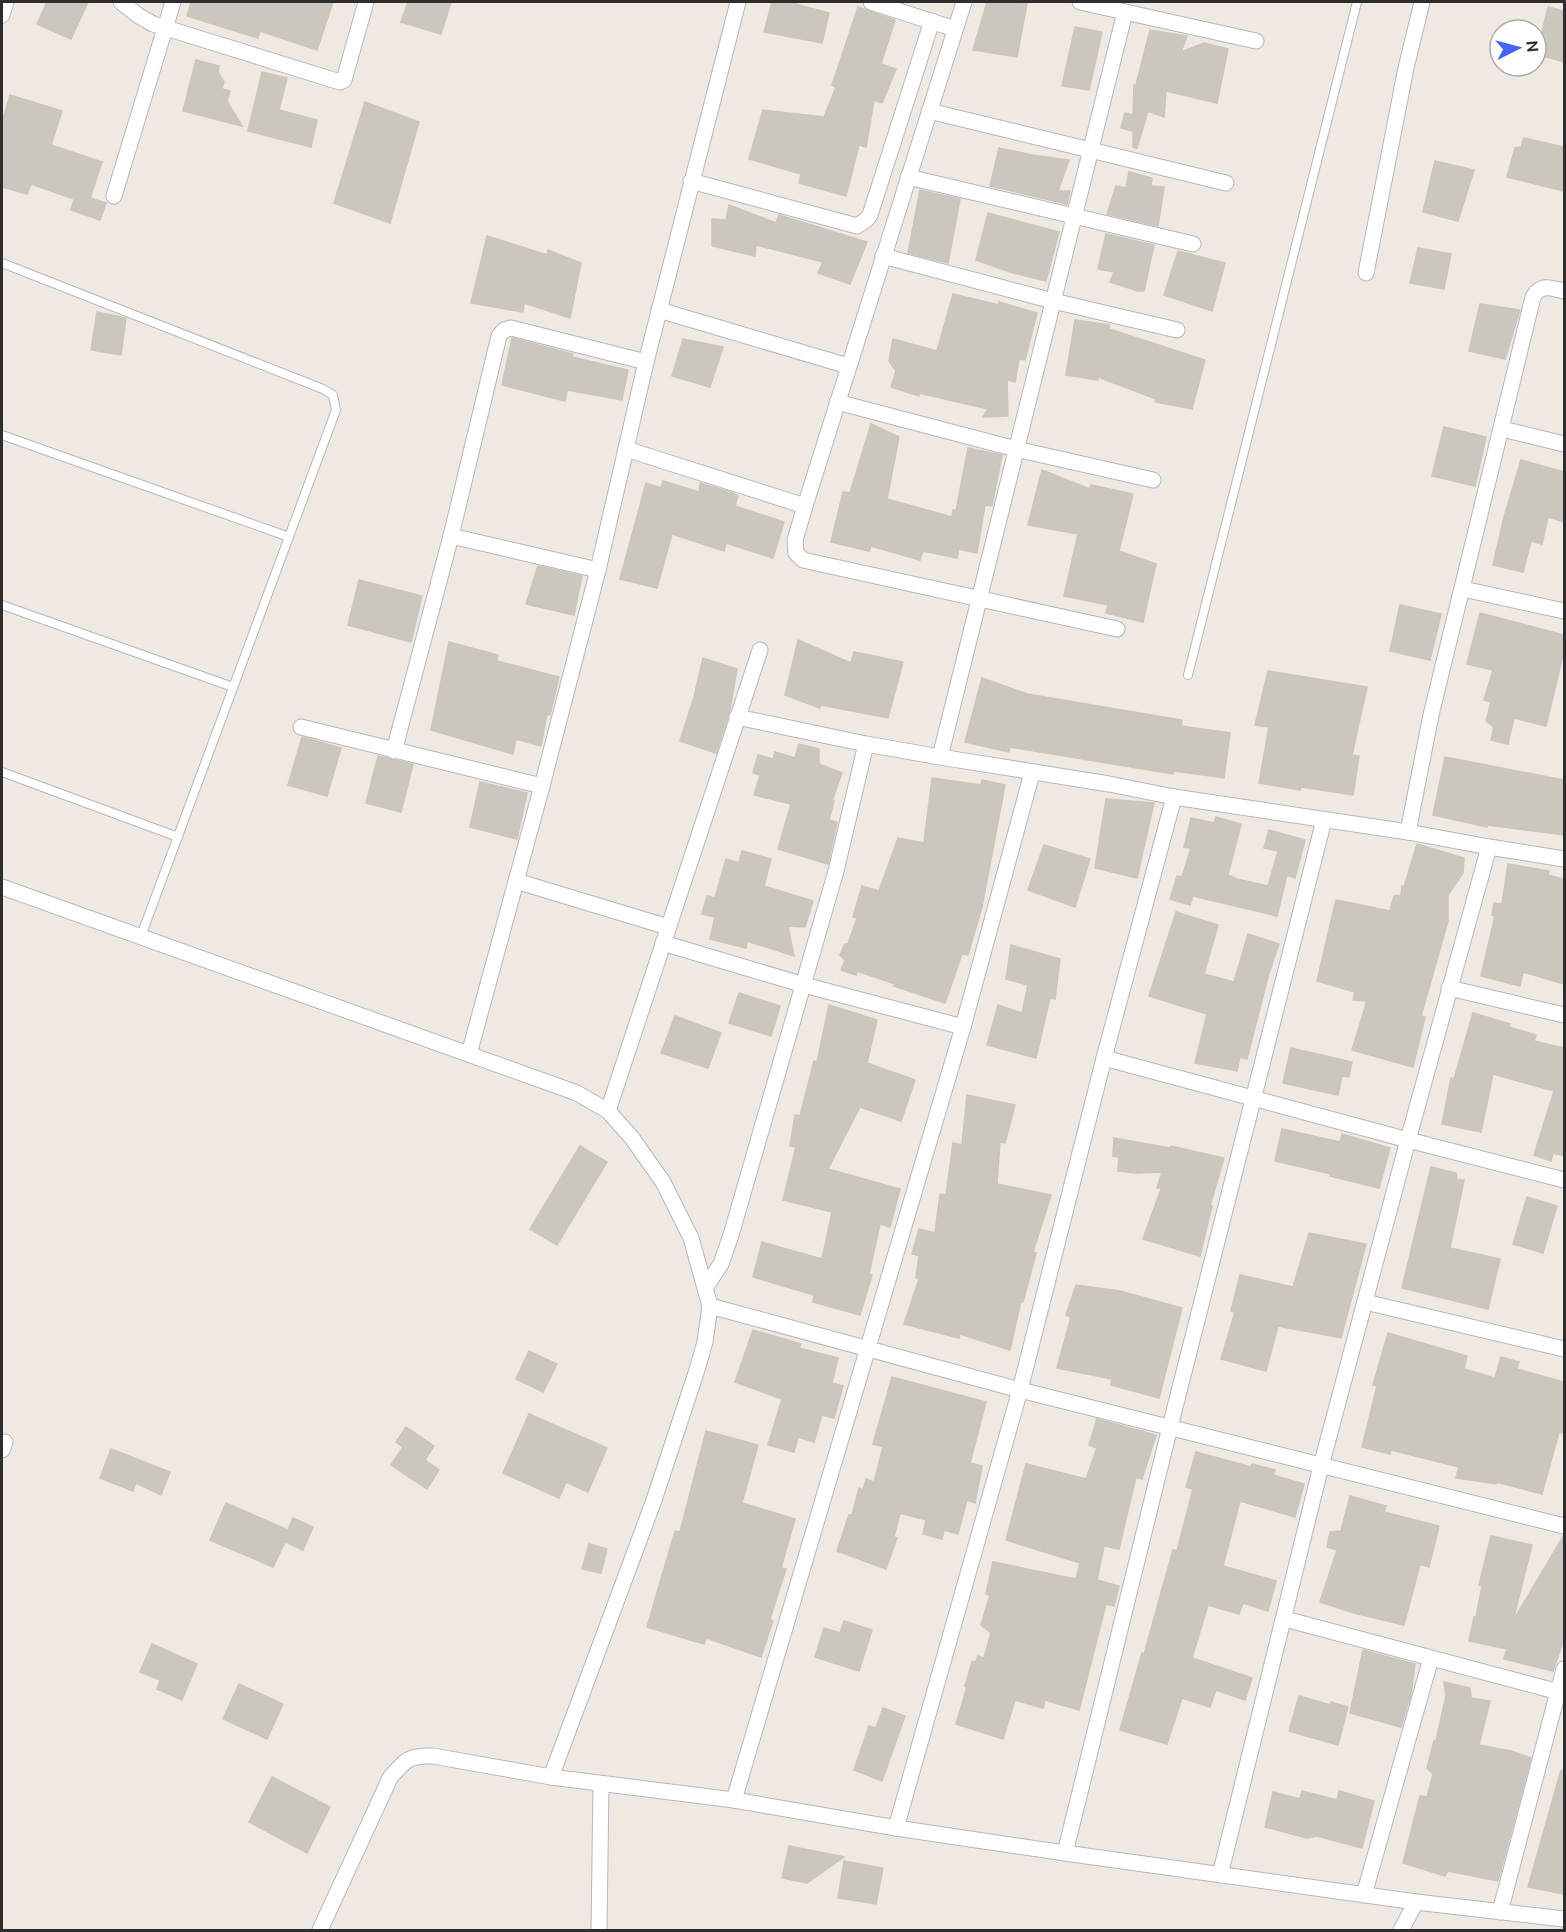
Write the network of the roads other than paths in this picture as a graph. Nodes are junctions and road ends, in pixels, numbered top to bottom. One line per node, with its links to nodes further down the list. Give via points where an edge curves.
1 (6, 2): 12 (street)
2 (121, 2): 14 (street, via 145,20)
3 (173, 2): 14 (street)
4 (366, 2): 14 (street, via 344,80 340,82)
5 (738, 2): 20 (street)
6 (871, 2): 13 (street)
7 (964, 2): 15 (street)
8 (1080, 2): 11 (street)
9 (1357, 2): 51 (lane)
10 (1422, 2): 27 (street)
11 (1125, 12): 16 (street); 18 (street)
12 (2, 15)
13 (932, 21): 15 (street); 20 (street, via 870,215 857,226)
14 (166, 28): 22 (street)
15 (956, 29): 17 (street)
16 (1256, 41)
17 (930, 111): 18 (street); 19 (street)
18 (1090, 151): 21 (street); 23 (street)
19 (908, 177): 23 (street); 25 (street)
20 (691, 181): 30 (street)
21 (1226, 183)
22 (114, 196)
23 (1074, 217): 24 (street); 29 (street)
24 (1193, 244)
25 (883, 256): 29 (street); 33 (street)
26 (2, 263): 43 (lane, via 333,395 336,410)
27 (1366, 273)
28 (1564, 291): 35 (street, via 1540,288 1533,297)
29 (1053, 301): 31 (street); 39 (street)
30 (659, 310): 32 (street); 33 (street)
31 (1177, 330)
32 (646, 362): 38 (street); 42 (street, via 512,328 504,330 499,336)
33 (848, 366): 34 (street)
34 (837, 402): 39 (street); 41 (street)
35 (1502, 429): 37 (street); 45 (street)
36 (2, 435): 43 (lane)
37 (1564, 444)
38 (626, 449): 41 (street); 44 (street)
39 (1016, 449): 40 (street); 46 (street)
40 (1153, 480)
41 (805, 506): 46 (street, via 795,540 796,553 803,560)
42 (450, 536): 44 (street); 56 (street)
43 (288, 537): 52 (lane)
44 (598, 570): 60 (street)
45 (1463, 590): 48 (street); 63 (street, via 1431,715)
46 (979, 600): 49 (street); 57 (street)
47 (2, 605): 52 (lane)
48 (1564, 611)
49 (1117, 629)
50 (760, 650): 53 (street)
51 (1188, 675)
52 (233, 687): 64 (lane)
53 (737, 717): 55 (street); 69 (street)
54 (301, 727): 56 (street)
55 (866, 744): 57 (street); 72 (street)
56 (393, 751): 60 (street)
57 (940, 757): 59 (street)
58 (2, 772): 64 (lane)
59 (1032, 772): 61 (street); 75 (street)
60 (542, 786): 67 (street)
61 (1174, 797): 62 (street); 77 (street)
62 (1324, 820): 63 (street); 78 (street)
63 (1408, 832): 65 (street)
64 (178, 837): 70 (lane)
65 (1489, 847): 66 (street); 73 (street)
66 (1564, 859)
67 (516, 881): 69 (street); 76 (street)
68 (2, 887): 70 (street)
69 (668, 927): 71 (street)
70 (141, 936): 76 (street)
71 (663, 943): 72 (street); 79 (street)
72 (804, 985): 75 (street); 82 (street, via 731,1235 721,1264)
73 (1449, 988): 74 (street); 80 (street)
74 (1564, 1016)
75 (963, 1027): 86 (street)
76 (469, 1054): 79 (street, via 577,1093)
77 (1104, 1058): 78 (street); 87 (street)
78 (1254, 1099): 80 (street); 88 (street)
79 (608, 1111): 82 (street, via 663,1182 691,1238)
80 (1408, 1140): 81 (street); 83 (street)
81 (1564, 1180)
82 (705, 1288): 84 (street)
83 (1365, 1302): 85 (street); 89 (street)
84 (710, 1306): 86 (street); 95 (street, via 705,1342 653,1503)
85 (1564, 1349)
86 (868, 1350): 87 (street); 97 (street)
87 (1020, 1390): 88 (street); 98 (street)
88 (1170, 1427): 89 (street); 99 (street)
89 (1321, 1466): 90 (street); 91 (street)
90 (1564, 1526)
91 (1284, 1619): 92 (street); 100 (street)
92 (1431, 1658): 94 (street); 101 (street)
93 (1564, 1669): 94 (street)
94 (1559, 1692): 103 (street)
95 (551, 1777): 96 (street); 105 (street, via 432,1756 411,1757 390,1778)
96 (601, 1784): 97 (street); 106 (street)
97 (734, 1800): 98 (street)
98 (896, 1828): 99 (street)
99 (1065, 1852): 100 (street)
100 (1220, 1875): 101 (street)
101 (1364, 1894): 102 (street)
102 (1416, 1902): 103 (street); 107 (street)
103 (1500, 1912): 104 (street)
104 (1564, 1919)
105 (320, 1930)
106 (599, 1930)
107 (1401, 1930)

